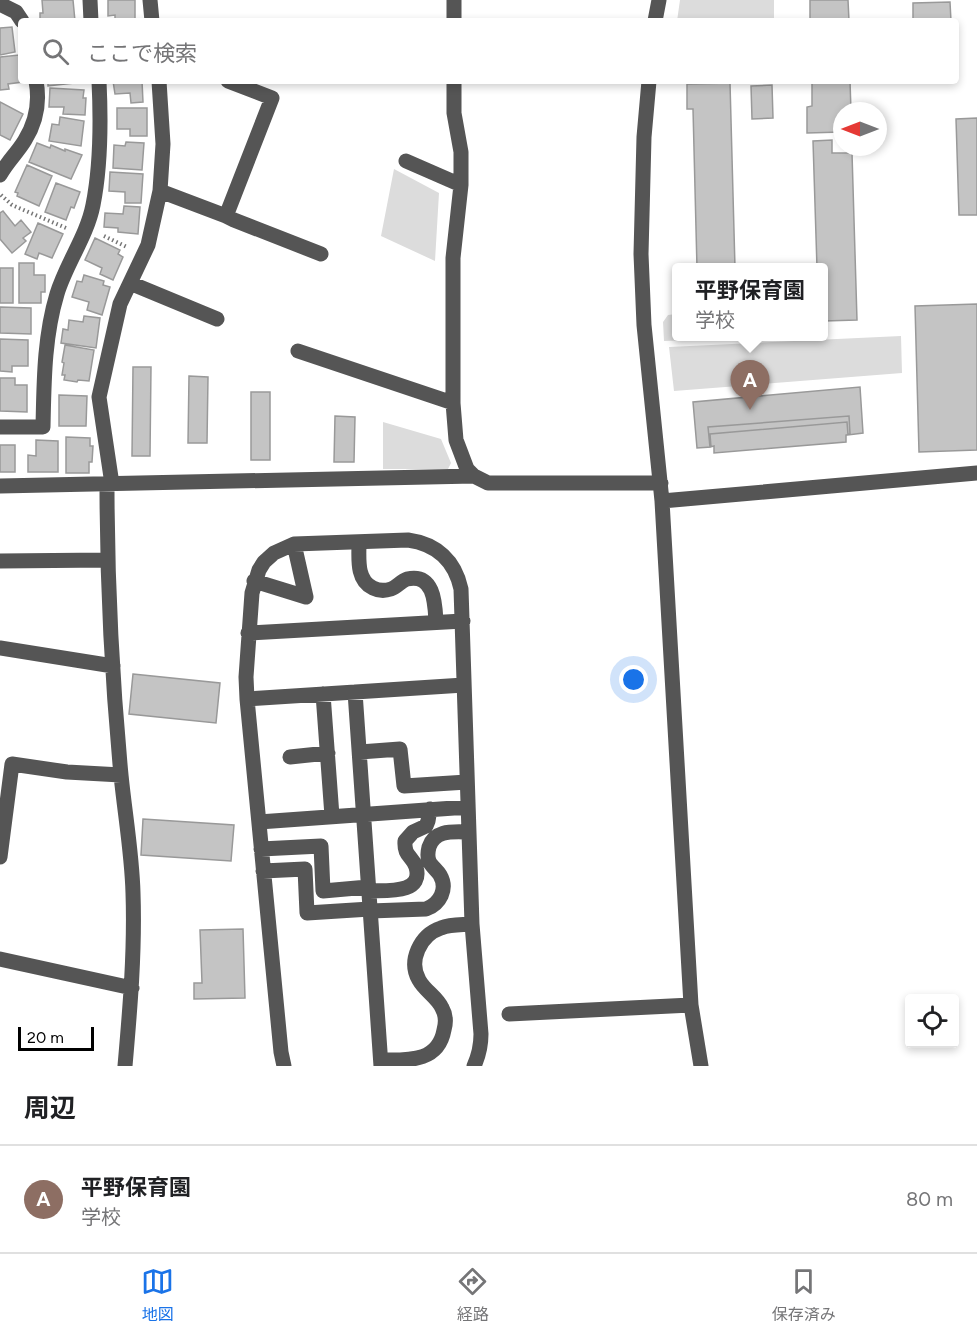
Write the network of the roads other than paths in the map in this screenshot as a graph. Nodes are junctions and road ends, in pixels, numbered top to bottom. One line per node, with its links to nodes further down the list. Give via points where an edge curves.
1 (90, 0): 7 (street)
2 (150, 0): 8 (street)
3 (454, 0): 9 (street)
4 (659, 0): 10 (street)
5 (0, 4): 6 (street)
6 (20, 18)
7 (91, 18)
8 (152, 18)
9 (454, 18)
10 (656, 18)
11 (37, 84): 18 (street, via 36,115 26,140)
12 (99, 84): 27 (street, via 101,115 93,207 57,294 44,369 43,427)
13 (159, 84): 20 (street, via 163,144)
14 (236, 84): 21 (street, via 272,98)
15 (454, 84): 19 (street)
16 (649, 84): 30 (street, via 641,254)
17 (406, 161): 19 (street)
18 (0, 175)
19 (461, 185): 26 (street, via 453,258)
20 (160, 191): 21 (street); 23 (street, via 148,245)
21 (226, 216): 22 (street)
22 (321, 254)
23 (130, 284): 24 (street); 31 (street, via 120,304 99,397)
24 (216, 319)
25 (298, 351): 26 (street)
26 (453, 403): 29 (street, via 456,440 466,469)
27 (0, 427)
28 (977, 473): 33 (street)
29 (474, 476): 30 (street, via 488,483); 31 (street)
30 (660, 483): 33 (street)
31 (110, 484): 32 (street); 36 (street)
32 (0, 486)
33 (662, 501): 67 (street)
34 (359, 542): 35 (street); 39 (street, via 421,542 442,555 458,576); 40 (street, via 359,567 368,585 387,590 404,580 421,580 434,595)
35 (294, 544): 38 (street, via 264,561); 38 (street, via 306,597)
36 (107, 560): 37 (street); 43 (street)
37 (0, 561)
38 (254, 581): 41 (street)
39 (463, 621): 40 (street); 44 (street)
40 (436, 622): 41 (street)
41 (248, 633): 47 (street)
42 (0, 648): 43 (street)
43 (113, 666): 51 (street)
44 (464, 685): 45 (street); 52 (street)
45 (355, 692): 46 (street); 48 (street)
46 (323, 694): 47 (street); 49 (street)
47 (247, 699): 57 (street)
48 (360, 752): 52 (street, via 400,749 404,786); 55 (street)
49 (328, 753): 50 (street); 56 (street)
50 (290, 757)
51 (121, 775): 60 (street, via 12,764); 66 (street, via 133,893)
52 (467, 782): 53 (street)
53 (468, 807): 54 (street); 58 (street)
54 (430, 810): 55 (street); 62 (street, via 426,826 405,841 416,870 411,885 402,890)
55 (364, 814): 56 (street); 62 (street)
56 (332, 816): 57 (street)
57 (259, 822): 59 (street)
58 (469, 832): 63 (street, via 438,834 430,845 429,860 444,883 441,896 432,907); 64 (street)
59 (261, 849): 61 (street); 62 (street, via 321,846 323,891)
60 (0, 857)
61 (263, 871): 63 (street, via 305,869 307,913); 71 (street)
62 (369, 889): 63 (street)
63 (370, 910): 69 (street)
64 (472, 924): 69 (street, via 441,927 418,948 417,978 445,1015 438,1045 417,1059); 72 (street, via 481,1034)
65 (0, 959): 66 (street)
66 (132, 988): 70 (street)
67 (691, 1005): 68 (street); 73 (street)
68 (509, 1014)
69 (381, 1063)
70 (125, 1066)
71 (284, 1066)
72 (474, 1066)
73 (700, 1066)

